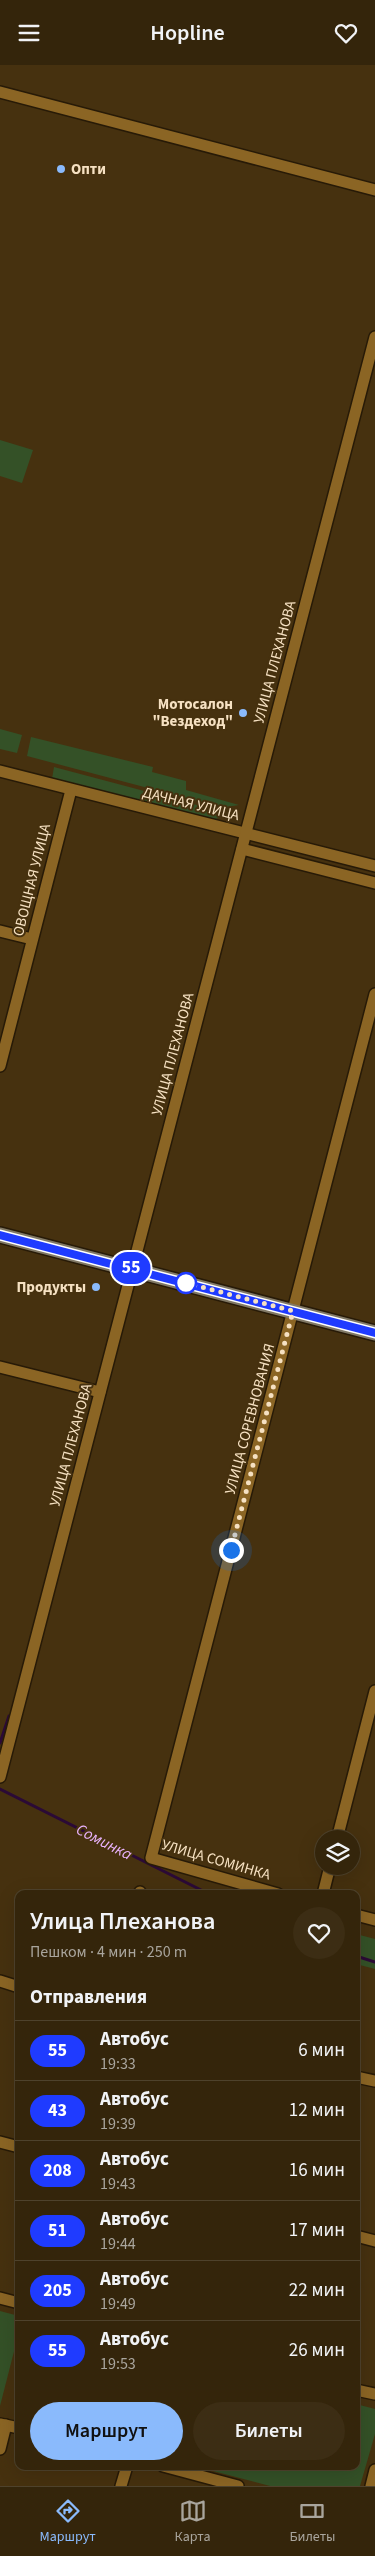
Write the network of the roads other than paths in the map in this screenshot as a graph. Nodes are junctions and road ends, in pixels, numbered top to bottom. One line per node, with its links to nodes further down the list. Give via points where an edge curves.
1 (0, 92): 2 (street)
2 (375, 189)
3 (375, 337): 6 (street, УЛИЦА ПЛЕХАНОВА)
4 (0, 771): 5 (street, ДАЧНАЯ УЛИЦА)
5 (71, 789): 6 (street, ДАЧНАЯ УЛИЦА); 11 (street, ОВОЩНАЯ УЛИЦА)
6 (246, 834): 7 (street, УЛИЦА ПЛЕХАНОВА); 8 (street, ДАЧНАЯ УЛИЦА)
7 (242, 849): 9 (street); 15 (street, УЛИЦА ПЛЕХАНОВА)
8 (375, 866)
9 (375, 883)
10 (0, 931): 11 (street)
11 (32, 939): 13 (street, ОВОЩНАЯ УЛИЦА)
12 (375, 994): 16 (street, УЛИЦА СОРЕВНОВАНИЯ)
13 (0, 1066)
14 (0, 1235): 15 (main road)
15 (133, 1269): 16 (main road); 19 (street, УЛИЦА ПЛЕХАНОВА)
16 (293, 1311): 17 (main road); 24 (street, УЛИЦА СОРЕВНОВАНИЯ)
17 (375, 1333)
18 (0, 1367): 19 (street)
19 (100, 1393): 21 (street, УЛИЦА ПЛЕХАНОВА)
20 (375, 1691): 23 (street)
21 (4, 1747): 22 (street, УЛИЦА ПЛЕХАНОВА)
22 (0, 1777)
23 (339, 1830)
24 (153, 1851): 26 (street, УЛИЦА СОМИНКА, via 151,1858)
25 (328, 1875): 27 (street)
26 (264, 1890)
27 (324, 1890)
28 (360, 1916): 29 (street)
29 (375, 1921)
30 (0, 1981): 31 (street)
31 (15, 1986)
32 (360, 2078): 33 (street)
33 (375, 2081)
34 (0, 2141): 35 (street)
35 (15, 2146)
36 (360, 2237): 37 (street)
37 (375, 2241)
38 (0, 2298): 39 (street)
39 (15, 2302)
40 (360, 2390): 41 (street)
41 (375, 2394)
42 (3, 2424): 43 (street); 44 (street)
43 (15, 2428)
44 (0, 2449)
45 (126, 2470): 48 (street)
46 (178, 2470): 49 (street)
47 (375, 2470): 50 (street)
48 (121, 2486)
49 (238, 2486)
50 (371, 2486)

